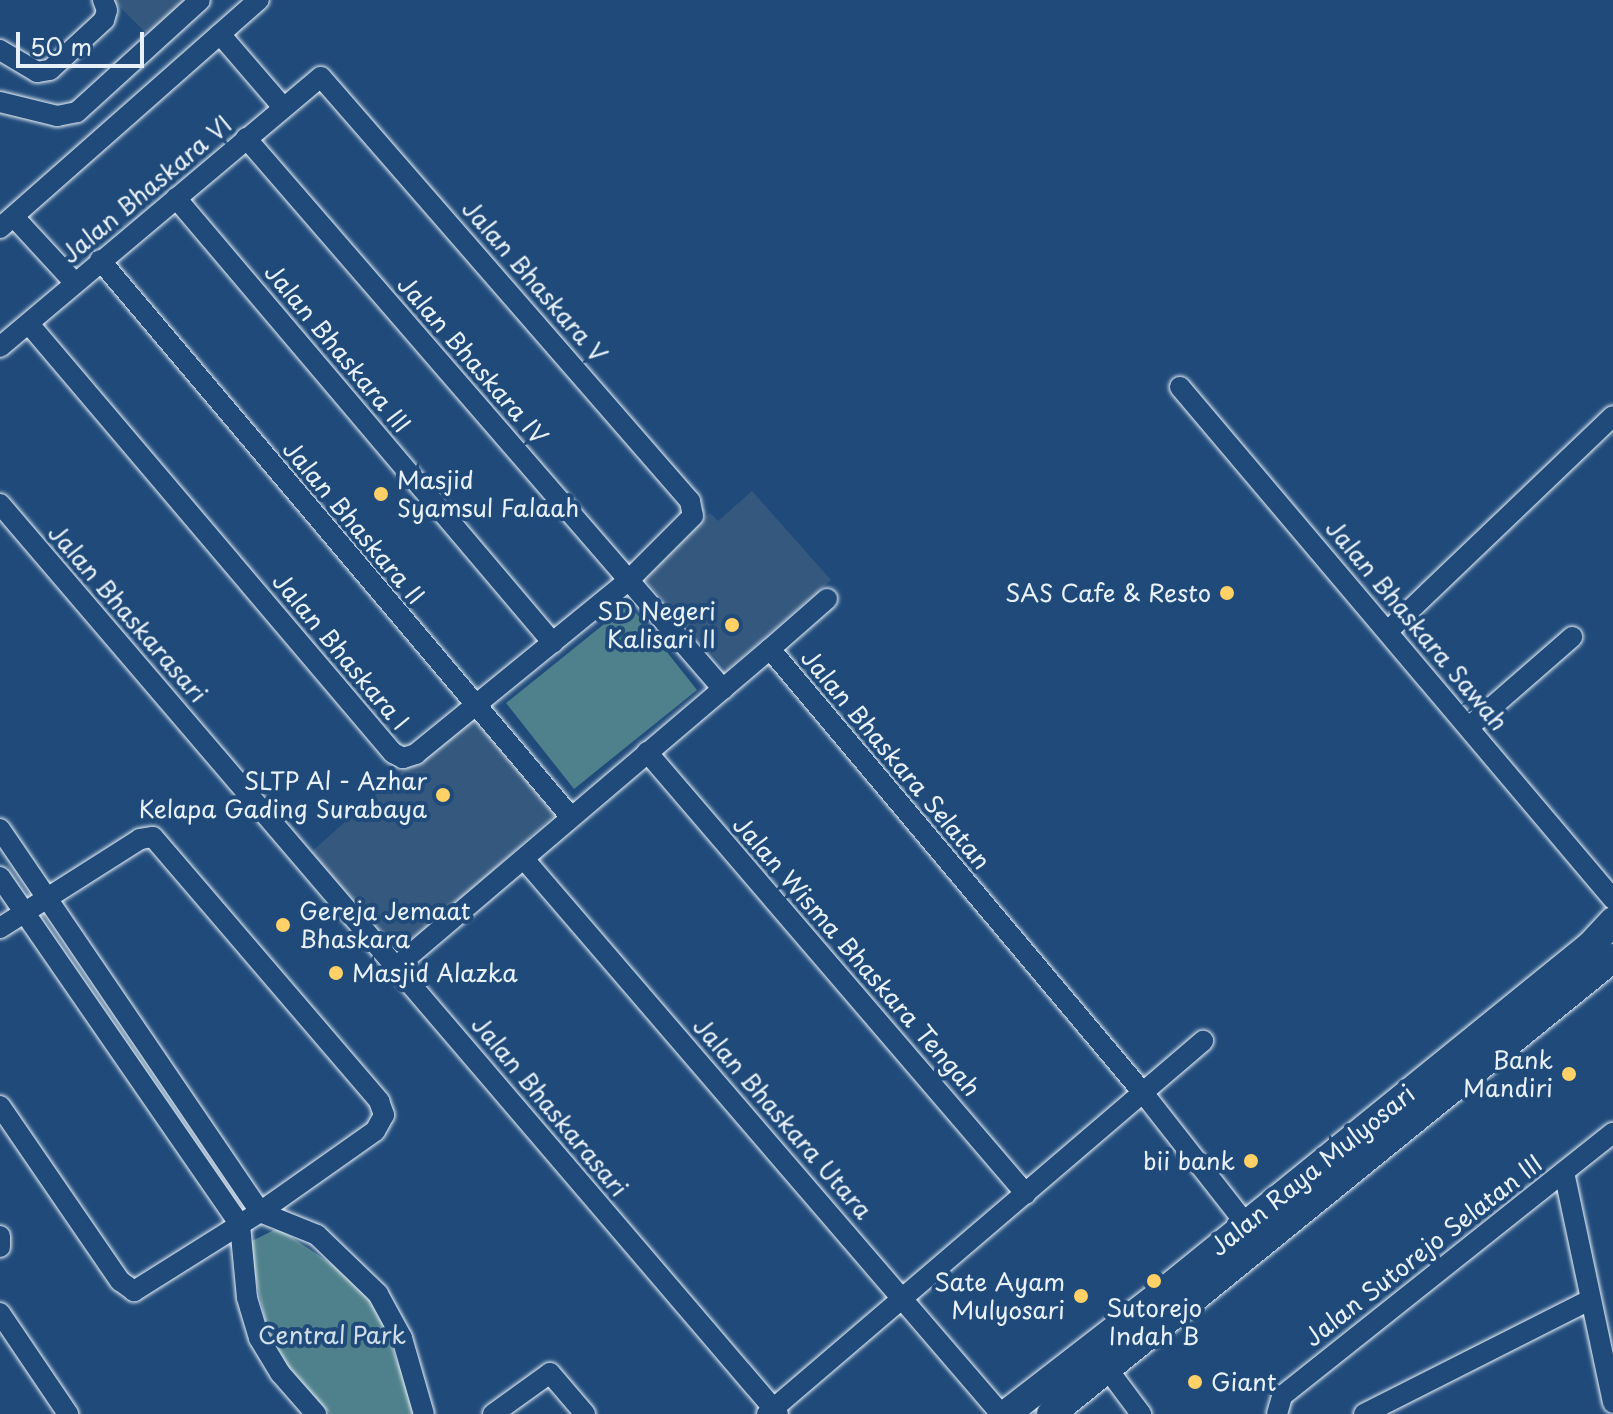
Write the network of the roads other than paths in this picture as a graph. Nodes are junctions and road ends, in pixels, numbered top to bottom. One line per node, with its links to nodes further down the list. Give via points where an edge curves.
1 (103, 0): 5 (street, via 104,20 50,70 37,72)
2 (200, 0): 7 (street, via 77,112 57,116)
3 (259, 0): 4 (street)
4 (220, 34): 8 (street); 11 (street)
5 (0, 50)
6 (327, 80): 8 (street, Jalan Bhaskara VI, via 314,79); 19 (street, Jalan Bhaskara V, via 690,501)
7 (0, 102)
8 (282, 106): 9 (street, Jalan Bhaskara VI)
9 (246, 138): 10 (street, Jalan Bhaskara VI); 20 (street, Jalan Bhaskara IV)
10 (176, 198): 12 (street, Jalan Bhaskara VI); 24 (street, Jalan Bhaskara III)
11 (7, 223): 13 (street)
12 (100, 260): 13 (street, Jalan Bhaskara VI); 27 (street, Jalan Bhaskara II)
13 (75, 283): 14 (street, Jalan Bhaskara VI)
14 (29, 324): 15 (street, Jalan Bhaskara VI); 27 (street, Jalan Bhaskara I, via 393,753 413,757)
15 (0, 347)
16 (1180, 387): 22 (street, Jalan Bhaskara Sawah)
17 (1613, 416): 22 (street)
18 (0, 504): 40 (street, Jalan Bhaskarasari)
19 (692, 519): 20 (street, Jalan Bhaskara I)
20 (629, 580): 24 (street, Jalan Bhaskara I); 26 (street, Jalan Bhaskara IV)
21 (827, 599): 25 (street)
22 (1388, 631): 28 (street, Jalan Bhaskara Sawah)
23 (1572, 637): 28 (street)
24 (553, 643): 27 (street, Jalan Bhaskara I)
25 (770, 649): 26 (street, Jalan Bhaskara Selatan); 42 (street, Jalan Bhaskara Selatan)
26 (723, 689): 29 (street, Jalan Bhaskara Selatan)
27 (472, 706): 30 (street, Jalan Bhaskara II)
28 (1469, 727): 35 (street, Jalan Bhaskara Sawah)
29 (647, 752): 30 (street, Jalan Bhaskara Selatan); 48 (street, Jalan Wisma Bhaskara Tengah)
30 (570, 816): 32 (street, Jalan Bhaskara Selatan)
31 (0, 829): 34 (street)
32 (524, 859): 40 (street, Jalan Bhaskara Selatan); 54 (street, Jalan Bhaskara Utara)
33 (0, 877): 36 (street)
34 (45, 897): 36 (street); 49 (street); 49 (street, via 140,839 155,838 379,1101 384,1115 375,1131)
35 (1613, 899)
36 (23, 912): 38 (street); 51 (street)
37 (1613, 921): 45 (main road, Jalan Raya Mulyosari)
38 (0, 928)
39 (1613, 958): 45 (main road, Jalan Raya Mulyosari)
40 (396, 967): 59 (street, Jalan Bhaskarasari)
41 (1203, 1041): 42 (street)
42 (1144, 1094): 48 (street); 50 (street, Jalan Bhaskara Selatan)
43 (0, 1106): 51 (street, via 130,1290 141,1290)
44 (1613, 1133): 46 (street, Jalan Sutorejo Selatan III)
45 (1354, 1152): 47 (main road, Jalan Raya Mulyosari)
46 (1564, 1172): 55 (street); 68 (street, Jalan Sutorejo Selatan III, via 1282,1396)
47 (1323, 1177): 50 (main road, Jalan Raya Mulyosari); 57 (main road, Jalan Raya Mulyosari)
48 (1026, 1194): 54 (street)
49 (260, 1212): 51 (street); 62 (street, via 317,1235 378,1294 402,1338)
50 (1245, 1223): 65 (main road, Jalan Raya Mulyosari)
51 (240, 1225): 61 (street, via 247,1298 259,1338 280,1373)
52 (0, 1236): 53 (street)
53 (0, 1247)
54 (904, 1297): 59 (street); 65 (street, Jalan Bhaskara Utara)
55 (1590, 1300): 58 (street); 69 (street)
56 (0, 1313): 60 (street)
57 (1109, 1371): 66 (main road, Jalan Raya Mulyosari); 67 (street)
58 (1613, 1406): 70 (street)
59 (773, 1412)
60 (68, 1414)
61 (316, 1414)
62 (424, 1414)
63 (493, 1414): 64 (street, via 550,1373)
64 (585, 1414)
65 (1003, 1414)
66 (1051, 1414)
67 (1141, 1414)
68 (1277, 1414)
69 (1364, 1414)
70 (1603, 1414)

